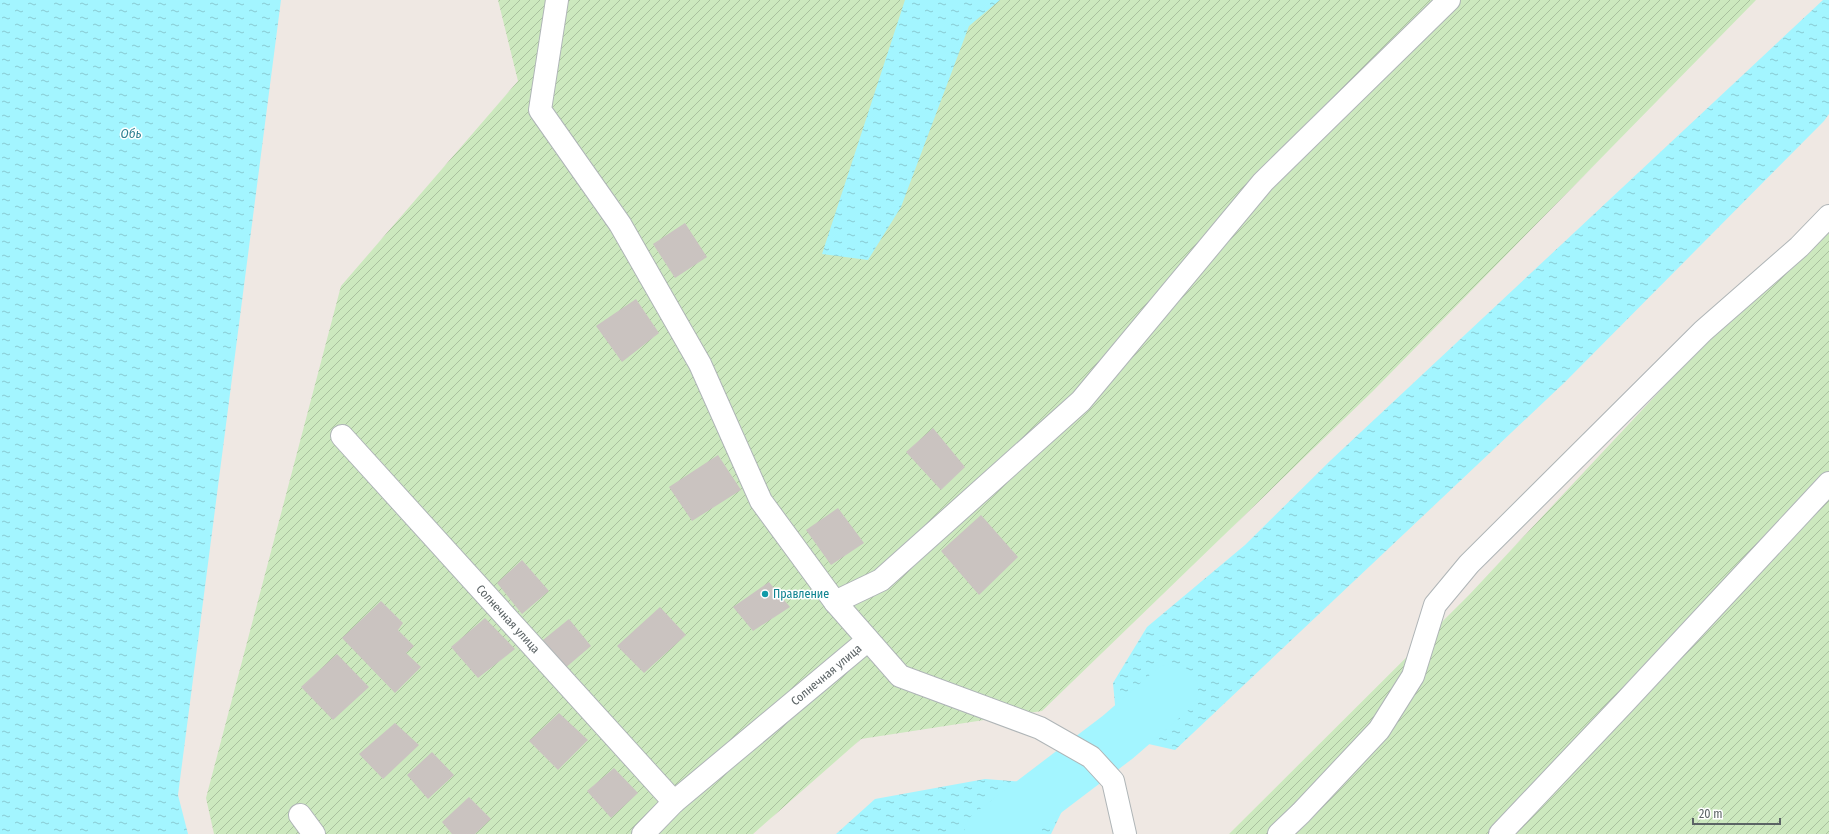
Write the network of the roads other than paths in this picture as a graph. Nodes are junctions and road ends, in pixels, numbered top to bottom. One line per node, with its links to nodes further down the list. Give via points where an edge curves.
1 (557, 0): 6 (street, via 540,110 620,224 700,364 761,501)
2 (1449, 0): 6 (street, via 1263,182 1081,402 881,580)
3 (1829, 216): 13 (street, via 1799,247 1703,331 1468,564 1435,605 1413,676 1379,730)
4 (342, 436): 8 (street, Солнечная улица)
5 (1829, 483): 14 (street)
6 (835, 602): 7 (street)
7 (868, 640): 8 (street, Солнечная улица); 12 (street, via 900,676 1040,728 1091,757 1113,781)
8 (674, 802): 11 (street, Солнечная улица)
9 (300, 815): 10 (street)
10 (314, 834)
11 (643, 834)
12 (1125, 834)
13 (1279, 834)
14 (1500, 834)

